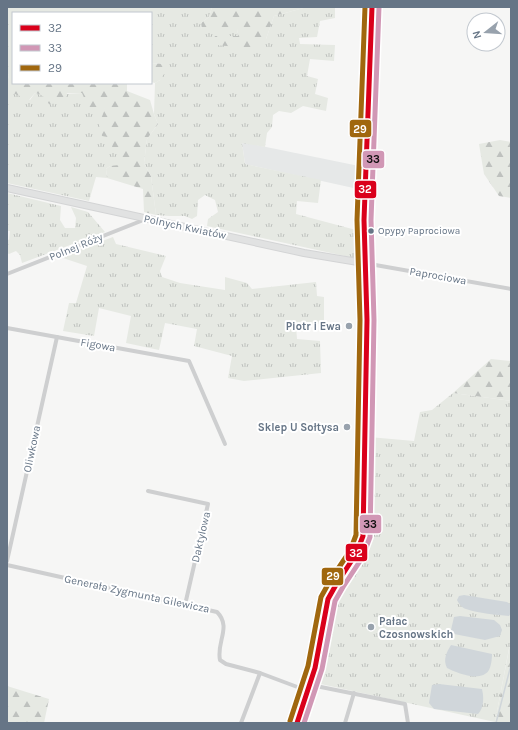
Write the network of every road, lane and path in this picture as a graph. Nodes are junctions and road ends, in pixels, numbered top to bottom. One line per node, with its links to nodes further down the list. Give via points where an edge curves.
1 (372, 7): 4 (street)
2 (7, 188): 3 (street, Polnych Kwiatów)
3 (146, 219): 4 (street, Polnych Kwiatów, via 304,253); 5 (street, Polnej Róży)
4 (364, 263): 6 (street, Paprociowa); 15 (street, via 367,333 363,536 357,554 328,599)
5 (7, 274)
6 (511, 289)
7 (7, 328): 8 (street, Figowa)
8 (56, 337): 9 (street, Figowa, via 189,361); 11 (street, Oliwkowa)
9 (225, 444)
10 (148, 491): 13 (street, Daktylowa, via 208,504)
11 (7, 561)
12 (7, 565): 13 (street, Generała Zygmunta Gilewicza)
13 (185, 605): 14 (street, Generała Zygmunta Gilewicza, via 217,612 223,618 220,660)
14 (260, 673): 15 (street, Generała Zygmunta Gilewicza); 17 (street)
15 (310, 688): 16 (street, Generała Zygmunta Gilewicza); 18 (street)
16 (354, 693): 19 (street); 20 (street, Generała Zygmunta Gilewicza, via 404,704)
17 (241, 723)
18 (298, 723)
19 (345, 723)
20 (408, 723)

